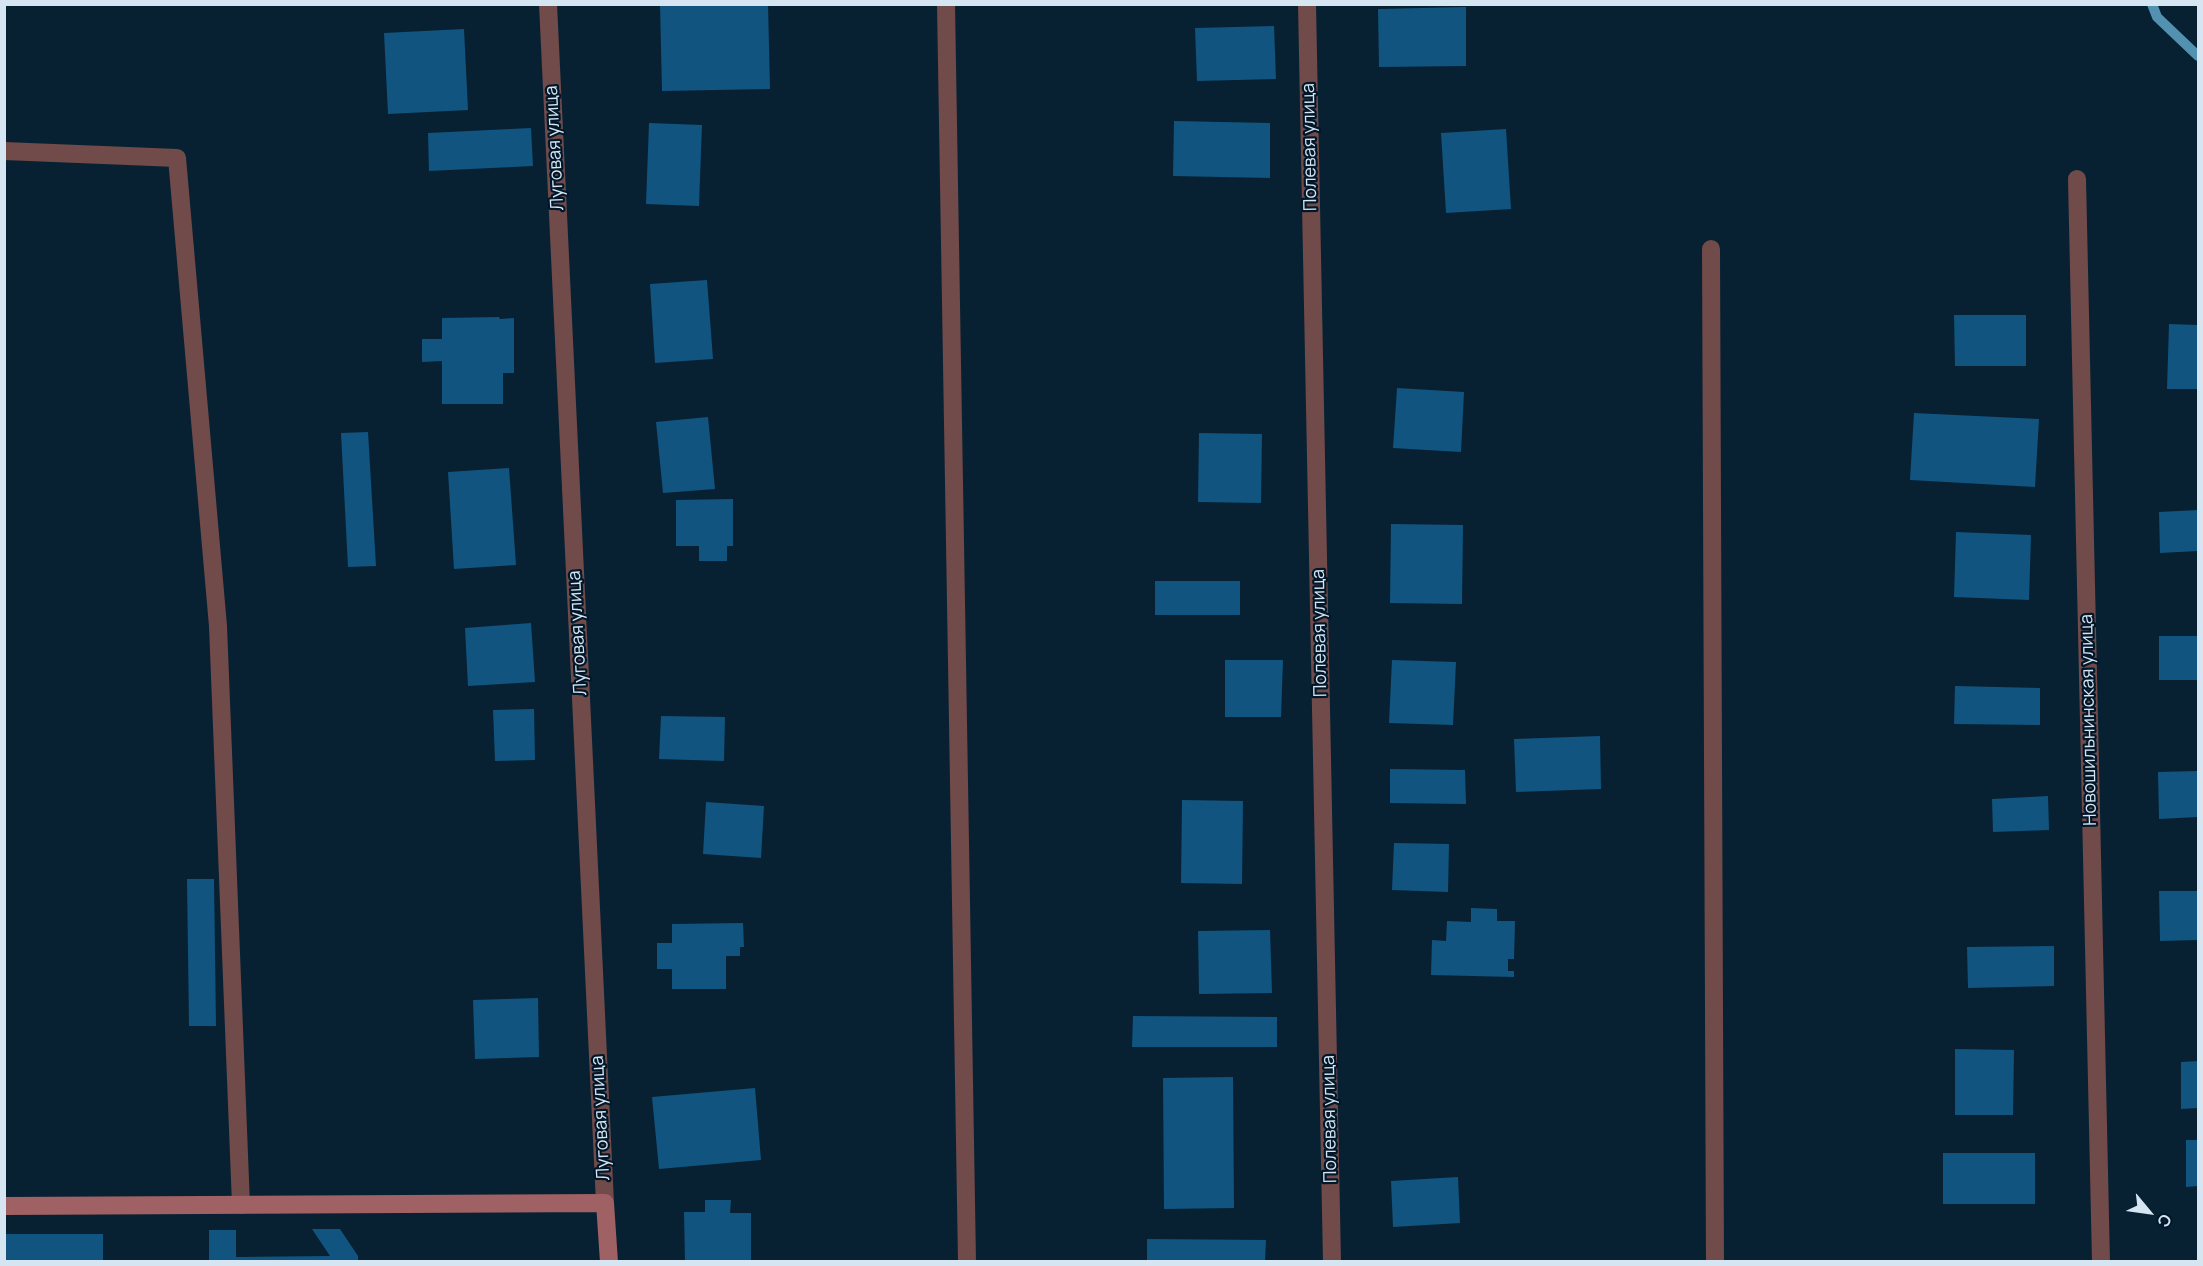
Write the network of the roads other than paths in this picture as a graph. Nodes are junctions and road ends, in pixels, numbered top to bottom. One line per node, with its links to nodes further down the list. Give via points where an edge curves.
1 (548, 4): 7 (street, Луговая улица)
2 (946, 4): 11 (street)
3 (1307, 4): 12 (street, Полевая улица)
4 (4, 151): 8 (street, via 177,158 218,626)
5 (2077, 179): 14 (street, Новошильнинская улица)
6 (1711, 249): 13 (street)
7 (605, 1203): 8 (street); 10 (street, Луговая улица)
8 (241, 1205): 9 (street)
9 (4, 1206)
10 (609, 1262)
11 (967, 1262)
12 (1332, 1262)
13 (1715, 1262)
14 (2101, 1262)

